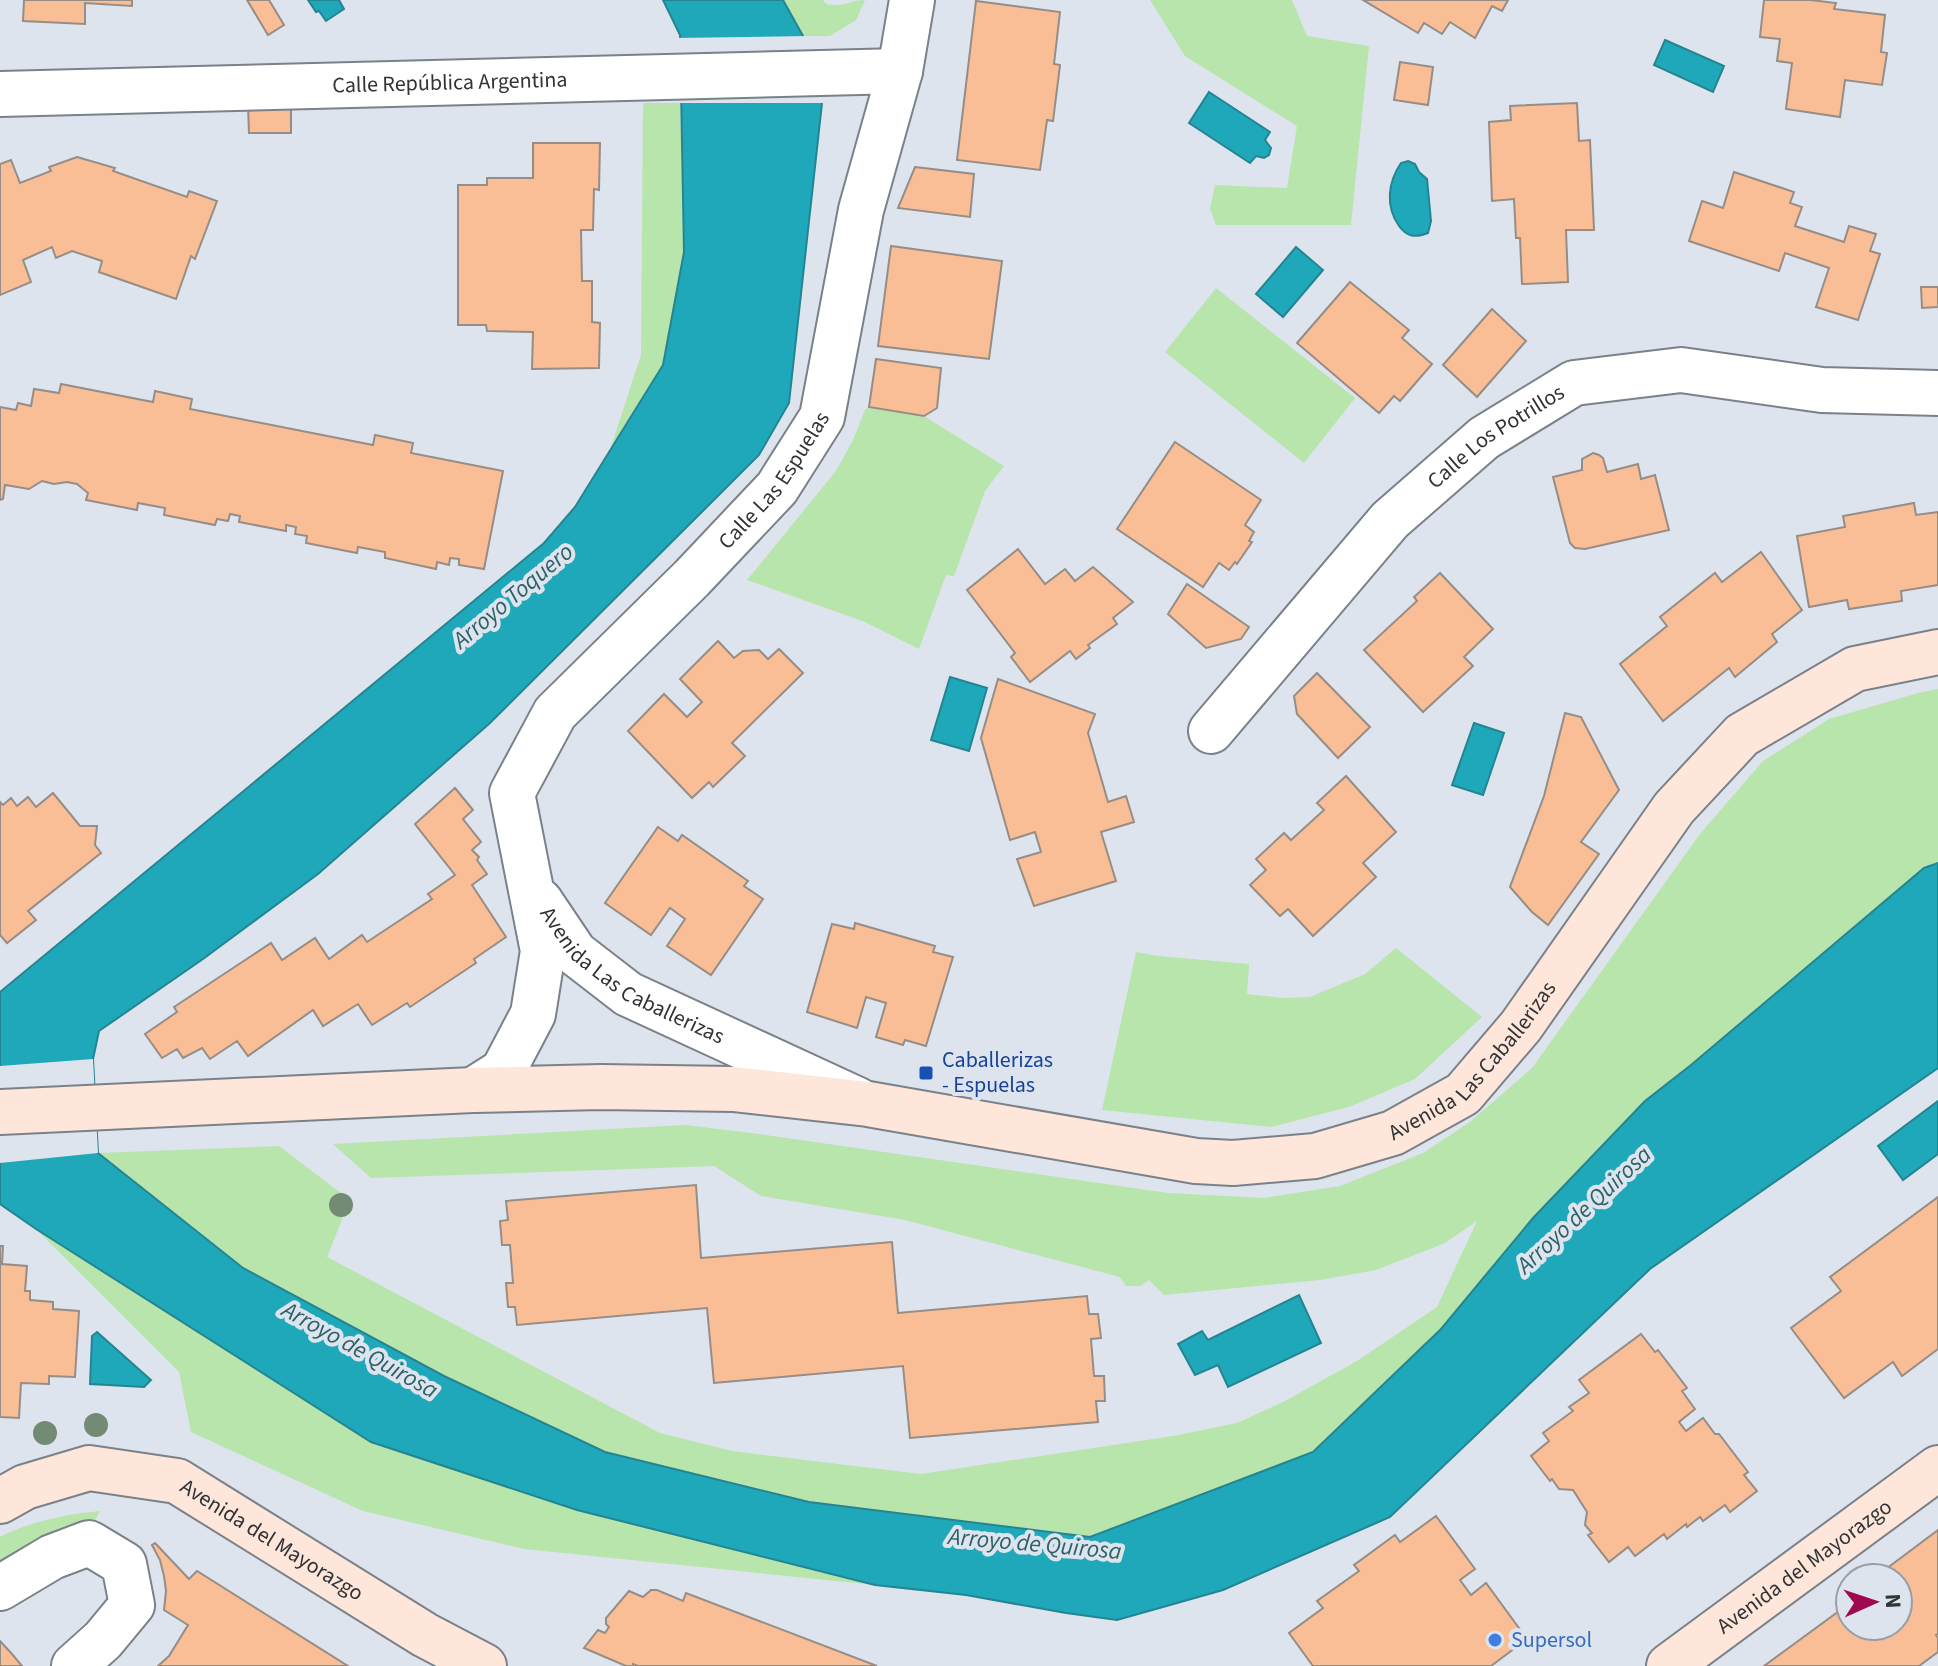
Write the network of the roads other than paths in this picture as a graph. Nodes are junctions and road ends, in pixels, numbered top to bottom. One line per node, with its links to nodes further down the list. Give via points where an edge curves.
1 (912, 0): 2 (street, Calle Las Espuelas)
2 (900, 71): 3 (street, Calle República Argentina); 7 (street, Calle Las Espuelas, via 861,210 822,417 777,488 555,713 512,793)
3 (0, 94)
4 (1938, 393): 6 (street, Calle Los Potrillos, via 1822,390 1681,370 1574,383 1484,438 1390,520)
5 (1938, 652): 9 (main road, Avenida Las Caballerizas, via 1855,669 1742,735 1674,808 1521,1026 1463,1094 1393,1133 1315,1156 1196,1161)
6 (1211, 731)
7 (530, 887): 8 (street, Avenida Las Caballerizas, via 543,951 533,1014 503,1071); 9 (street, Avenida Las Caballerizas, via 575,953 628,994)
8 (473, 1090): 9 (main road, Avenida Las Caballerizas, via 733,1089); 10 (main road, Avenida Las Caballerizas)
9 (868, 1104)
10 (0, 1112)
11 (1938, 1468): 16 (main road, Avenida del Mayorazgo)
12 (0, 1501): 15 (main road, Avenida del Mayorazgo, via 25,1487 89,1468 177,1481)
13 (0, 1588): 14 (street, via 52,1557 89,1543 124,1564 132,1605)
14 (74, 1666)
15 (484, 1666)
16 (1669, 1666)

